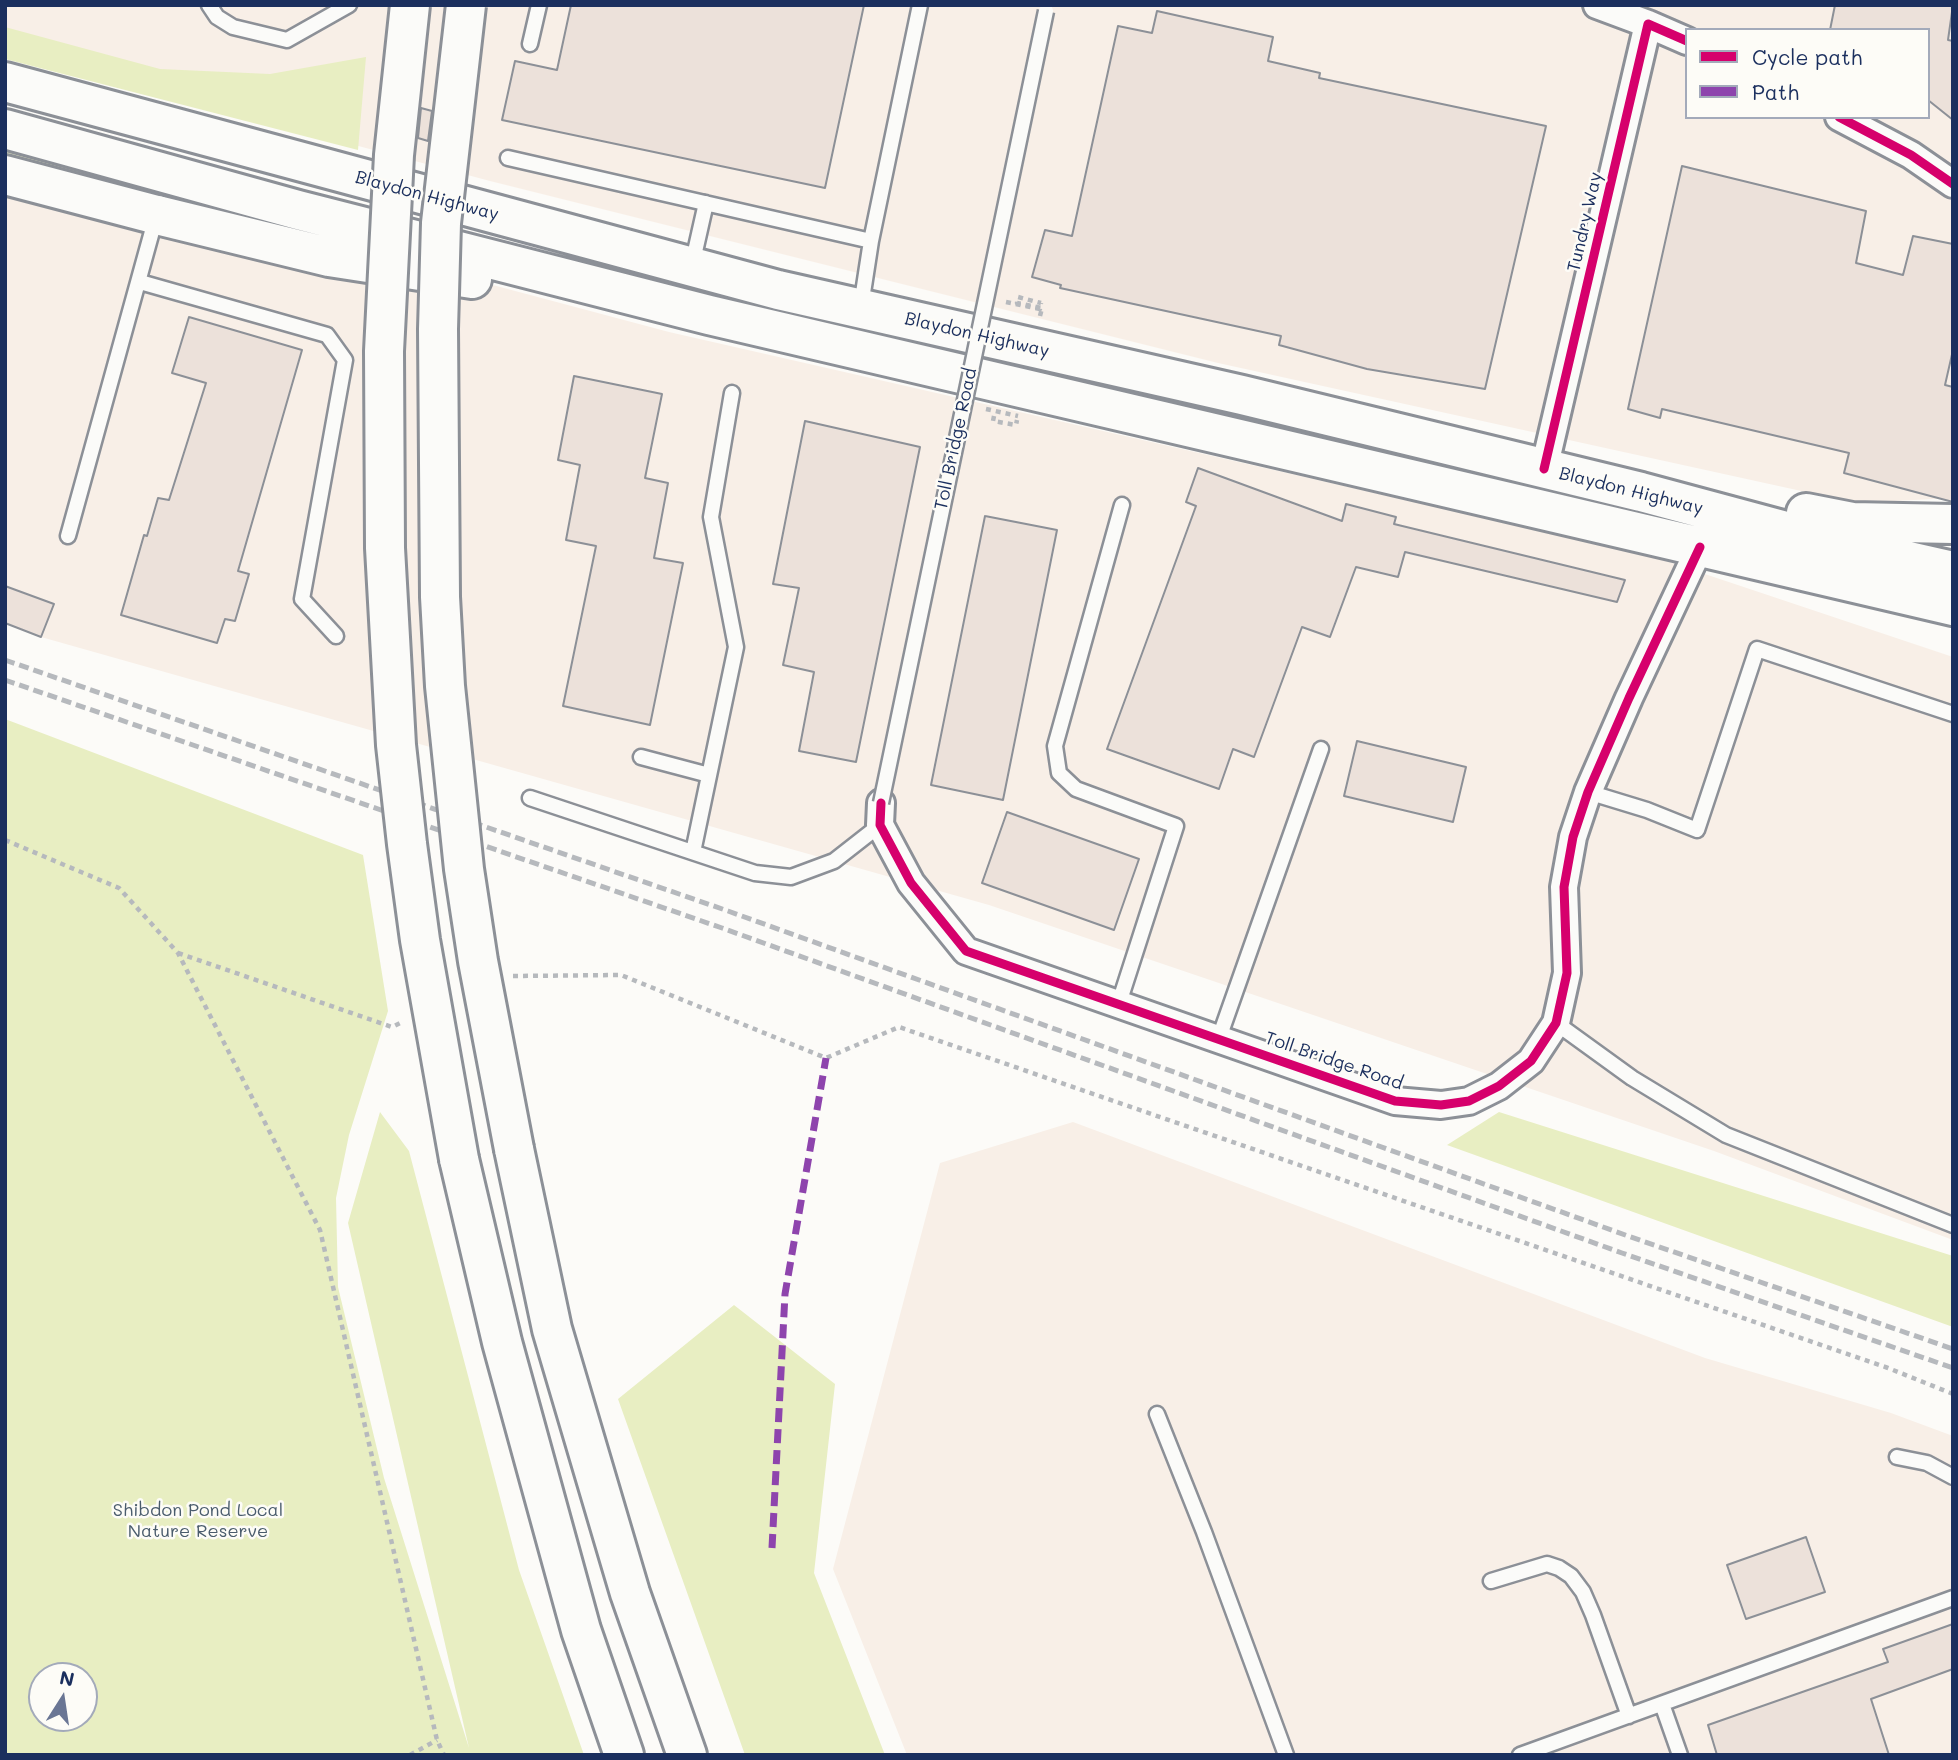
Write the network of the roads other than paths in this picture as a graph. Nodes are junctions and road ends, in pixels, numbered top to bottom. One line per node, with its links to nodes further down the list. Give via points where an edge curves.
1 (209, 5): 2 (lane, via 233,27 287,40)
2 (349, 5)
3 (410, 5): 55 (main road, bridge, via 394,155 384,351 385,548 396,745 407,844 458,1159 502,1342 581,1630)
4 (466, 5): 56 (main road, bridge, via 441,223 438,329 440,597 464,869 478,961 552,1329 630,1593)
5 (539, 5): 11 (lane)
6 (920, 5): 20 (lane)
7 (1597, 5): 9 (street)
8 (1046, 8): 41 (lane, Toll Bridge Road, bridge)
9 (1647, 24): 10 (street); 26 (street, Tundry Way)
10 (1685, 40)
11 (530, 44)
12 (5, 82): 21 (main road, Blaydon Highway)
13 (1843, 119): 17 (street, via 1911,155)
14 (5, 128): 24 (main road, via 298,210)
15 (508, 158): 18 (lane)
16 (5, 176): 19 (main road)
17 (1953, 184)
18 (706, 203): 20 (lane); 21 (lane)
19 (157, 215): 22 (lane); 24 (main road, via 330,257)
20 (871, 241): 23 (lane)
21 (691, 266): 23 (main road, Blaydon Highway)
22 (140, 282): 30 (lane); 34 (lane, via 327,335 345,360 302,598)
23 (860, 308): 26 (main road, Blaydon Highway)
24 (709, 315): 31 (main road)
25 (732, 393): 38 (lane, via 711,517 736,647)
26 (1544, 469): 27 (main road, Blaydon Highway)
27 (1641, 492): 29 (main road, via 1737,500 1852,522); 32 (main road, Blaydon Highway)
28 (1122, 505): 43 (lane, via 1055,746 1059,773 1076,789 1176,825)
29 (1953, 524)
30 (68, 536)
31 (1700, 547): 33 (main road); 39 (street, Toll Bridge Road)
32 (1953, 571)
33 (1953, 606)
34 (336, 636)
35 (1953, 714): 39 (lane, via 1757,649 1697,830)
36 (1321, 750): 45 (lane)
37 (641, 757): 38 (lane)
38 (709, 775): 42 (lane)
39 (1588, 792): 44 (street, Toll Bridge Road, via 1573,837 1564,887 1567,973)
40 (530, 798): 42 (lane)
41 (881, 814): 42 (lane, via 834,861 791,877 755,873); 43 (street, Toll Bridge Road, via 911,883 966,951)
42 (693, 852)
43 (1119, 1003): 45 (street, Toll Bridge Road)
44 (1556, 1023): 45 (street, Toll Bridge Road, via 1531,1061 1499,1086 1469,1101 1441,1105 1395,1101); 46 (lane, via 1632,1078 1726,1135)
45 (1219, 1038)
46 (1953, 1225)
47 (1157, 1414): 57 (lane)
48 (1897, 1457): 49 (lane, via 1927,1463)
49 (1953, 1477)
50 (1492, 1581): 53 (lane, via 1547,1564 1571,1576 1593,1615)
51 (1953, 1598): 52 (lane)
52 (1662, 1704): 53 (lane); 59 (lane)
53 (1629, 1716): 54 (lane)
54 (1536, 1752): 58 (lane)
55 (624, 1755)
56 (687, 1755)
57 (1286, 1755)
58 (1520, 1755)
59 (1680, 1755)

